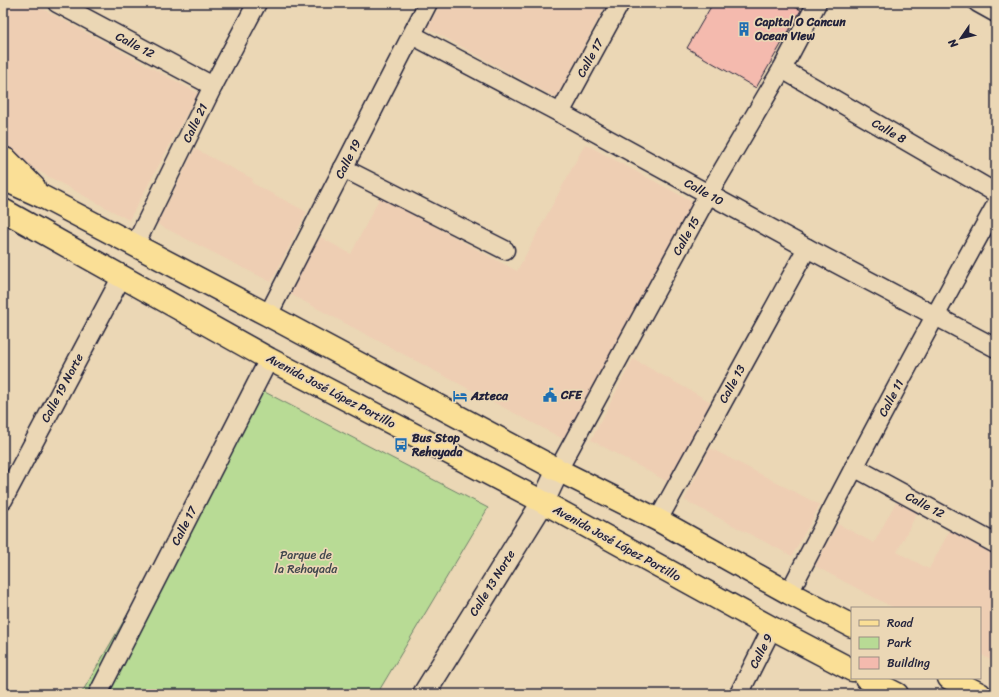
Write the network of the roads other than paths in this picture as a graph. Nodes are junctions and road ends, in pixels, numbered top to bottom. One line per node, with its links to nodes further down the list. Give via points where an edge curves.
1 (57, 3): 7 (street, Calle 12)
2 (257, 3): 11 (street, Calle 21)
3 (428, 3): 9 (street, Calle 19)
4 (620, 3): 12 (street, Calle 17)
5 (817, 3): 10 (street, Calle 15)
6 (978, 3): 8 (street)
7 (78, 8): 11 (street, Calle 12)
8 (996, 14)
9 (412, 35): 12 (street, Calle 10); 14 (street, Calle 19)
10 (782, 70): 16 (street, Calle 8); 17 (street, Calle 15)
11 (213, 86): 23 (street, Calle 21)
12 (560, 113): 17 (street, Calle 10)
13 (3, 158): 18 (main road)
14 (343, 168): 25 (street); 27 (street, Calle 19)
15 (3, 179): 18 (main road)
16 (996, 193)
17 (708, 195): 24 (street, Calle 10); 32 (street, Calle 15)
18 (43, 197): 23 (main road)
19 (996, 205): 28 (street, Calle 11)
20 (3, 210): 22 (main road, Avenida José López Portillo)
21 (3, 220): 22 (main road)
22 (27, 223): 26 (main road, Avenida José López Portillo)
23 (135, 245): 27 (main road)
24 (807, 248): 28 (street, Calle 10); 35 (street, Calle 13)
25 (505, 250)
26 (122, 276): 30 (main road, Avenida José López Portillo); 33 (street, Calle 19 Norte)
27 (268, 315): 32 (main road)
28 (935, 315): 29 (street, Calle 10); 31 (street, Calle 11)
29 (996, 348)
30 (269, 358): 34 (main road, Avenida José López Portillo); 43 (street, Calle 17)
31 (854, 467): 36 (street, Calle 12); 37 (street, Calle 11)
32 (558, 470): 34 (street, Calle 13 Norte); 35 (main road)
33 (3, 500)
34 (543, 502): 39 (main road, Avenida José López Portillo); 44 (street, Calle 13 Norte)
35 (658, 520): 37 (main road)
36 (996, 544)
37 (789, 593): 38 (main road)
38 (851, 625)
39 (772, 628): 40 (main road, Avenida José López Portillo); 45 (street, Calle 9)
40 (851, 669)
41 (868, 679): 46 (main road)
42 (952, 679): 47 (main road)
43 (98, 694)
44 (424, 694)
45 (739, 694)
46 (897, 694)
47 (980, 694)

